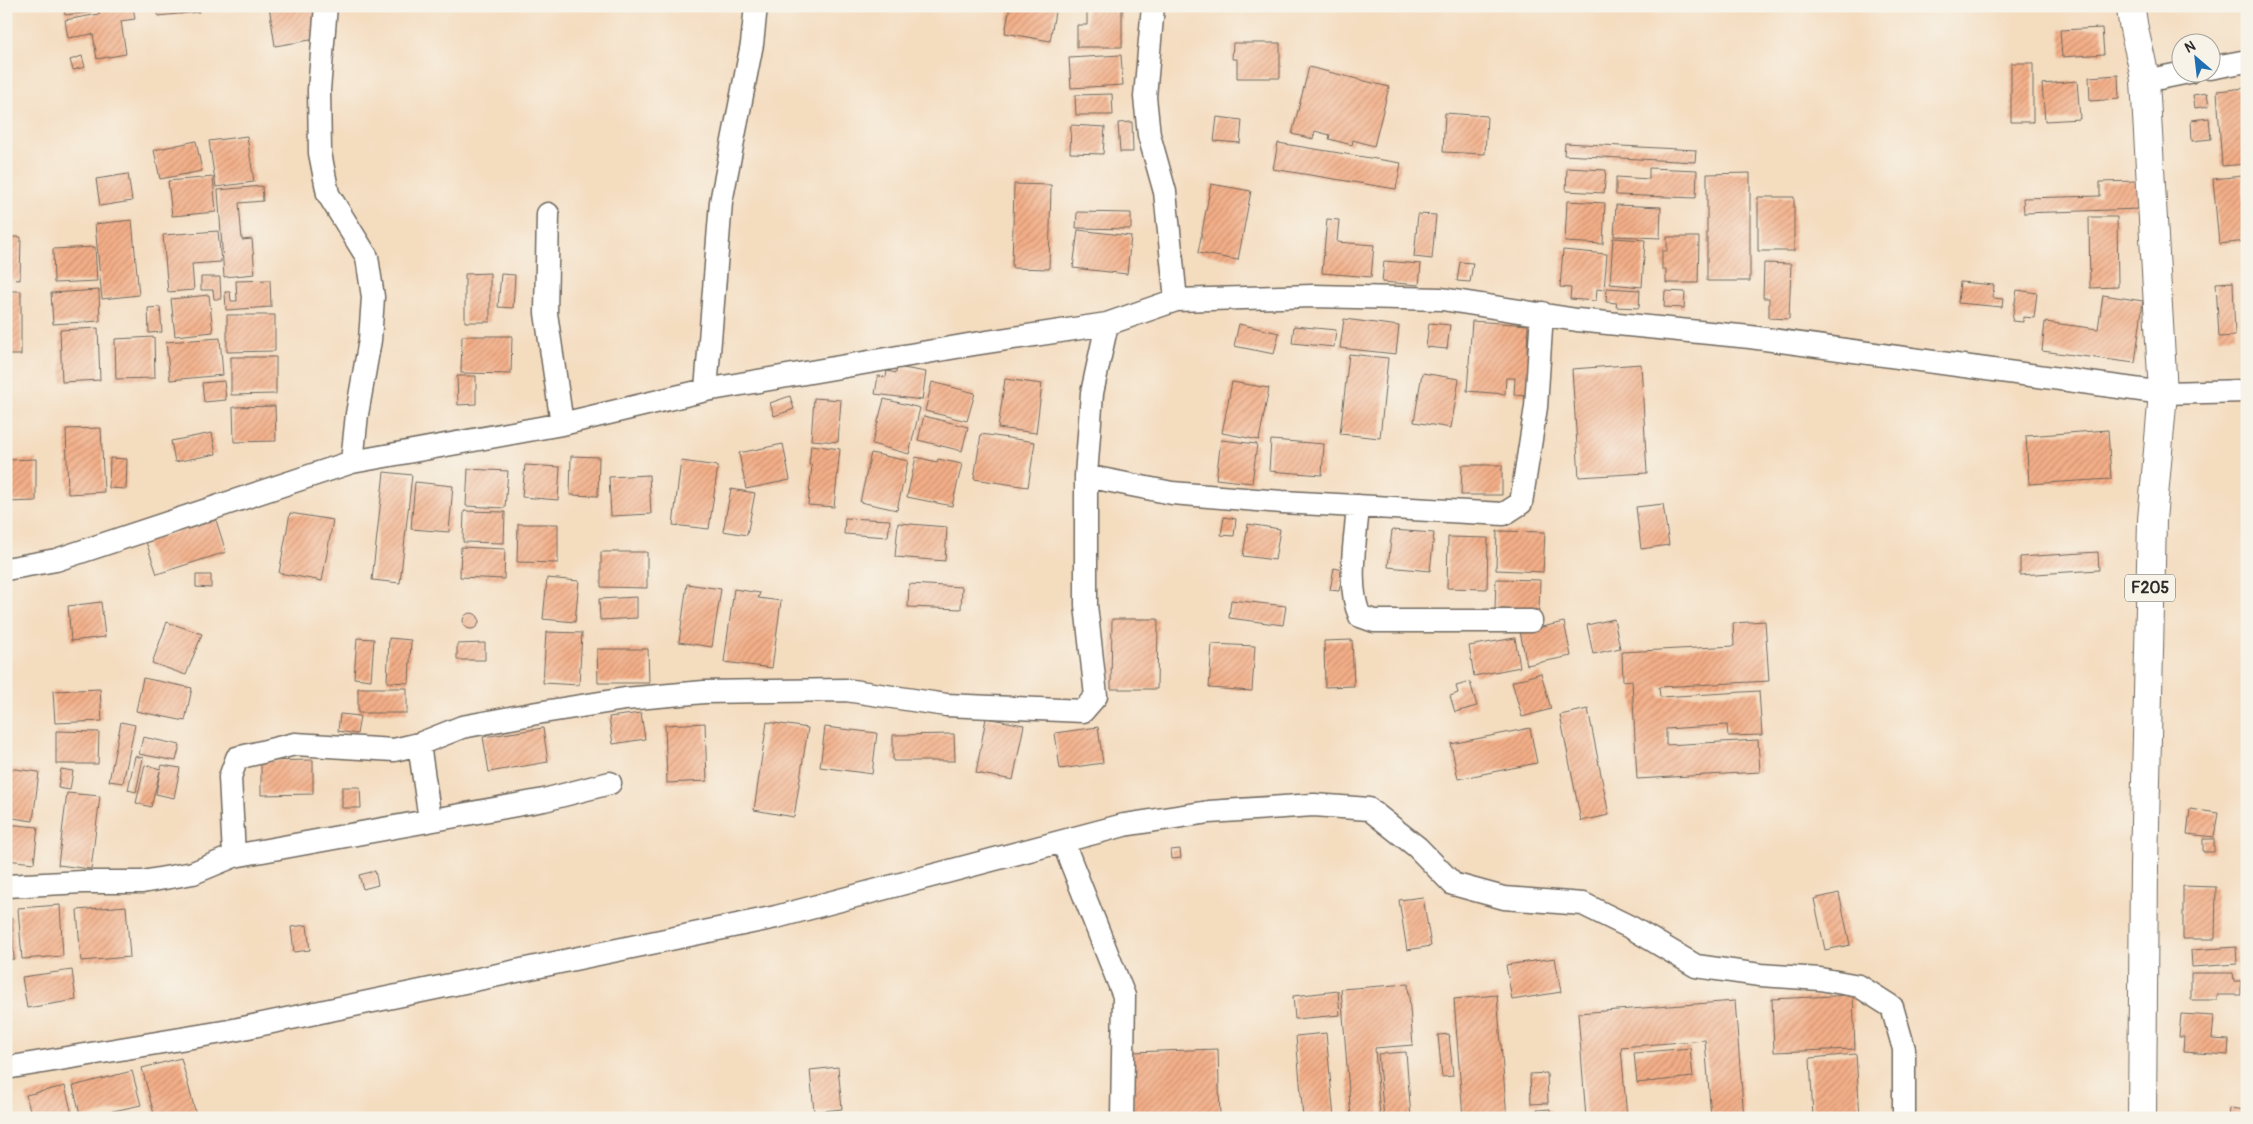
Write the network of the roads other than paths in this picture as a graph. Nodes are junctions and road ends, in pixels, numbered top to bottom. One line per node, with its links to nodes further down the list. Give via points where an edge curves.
1 (326, 6): 18 (street, via 319,90 320,153 328,194 368,257 373,296 370,340)
2 (756, 6): 14 (street, via 752,44 721,202)
3 (1153, 6): 11 (street, via 1147,116 1149,136 1165,192)
4 (2131, 6): 8 (main road, F205, via 2132,24)
5 (2148, 6): 8 (main road, F205)
6 (2247, 61): 7 (street)
7 (2220, 66)
8 (2144, 70): 9 (street); 16 (main road, F205)
9 (2170, 71)
10 (548, 214): 17 (street, via 546,313)
11 (1176, 300): 12 (street, via 1313,296 1442,299); 13 (street)
12 (1542, 313): 16 (street, via 1577,320 1750,337); 20 (street, via 1536,407 1521,503 1504,514)
13 (1107, 324): 14 (street); 19 (street, via 1092,392)
14 (706, 390): 17 (street)
15 (2247, 391): 16 (street)
16 (2163, 393): 32 (main road, F205, via 2152,520)
17 (562, 424): 18 (street)
18 (352, 462): 21 (street, via 56,560)
19 (1086, 476): 20 (street, via 1172,492); 23 (street, via 1086,605 1096,696 1083,711 946,705 846,690 704,692 537,714 462,728)
20 (1358, 506): 22 (street, via 1354,603 1360,616 1374,621)
21 (6, 569)
22 (1531, 621)
23 (419, 744): 25 (street); 27 (street, via 394,750 295,744 237,758 230,777)
24 (610, 783): 25 (street, via 544,800)
25 (430, 820): 27 (street)
26 (1063, 842): 29 (street, via 776,917 230,1031); 30 (street, via 1124,996); 31 (street, via 1124,825 1210,812 1314,805 1369,809 1417,847 1453,884 1504,898 1583,904 1632,928 1696,966 1859,986 1892,1007 1904,1049)
27 (234, 856): 28 (street, via 193,873 142,882)
28 (6, 886)
29 (6, 1068)
30 (1122, 1118)
31 (1904, 1118)
32 (2142, 1118)

